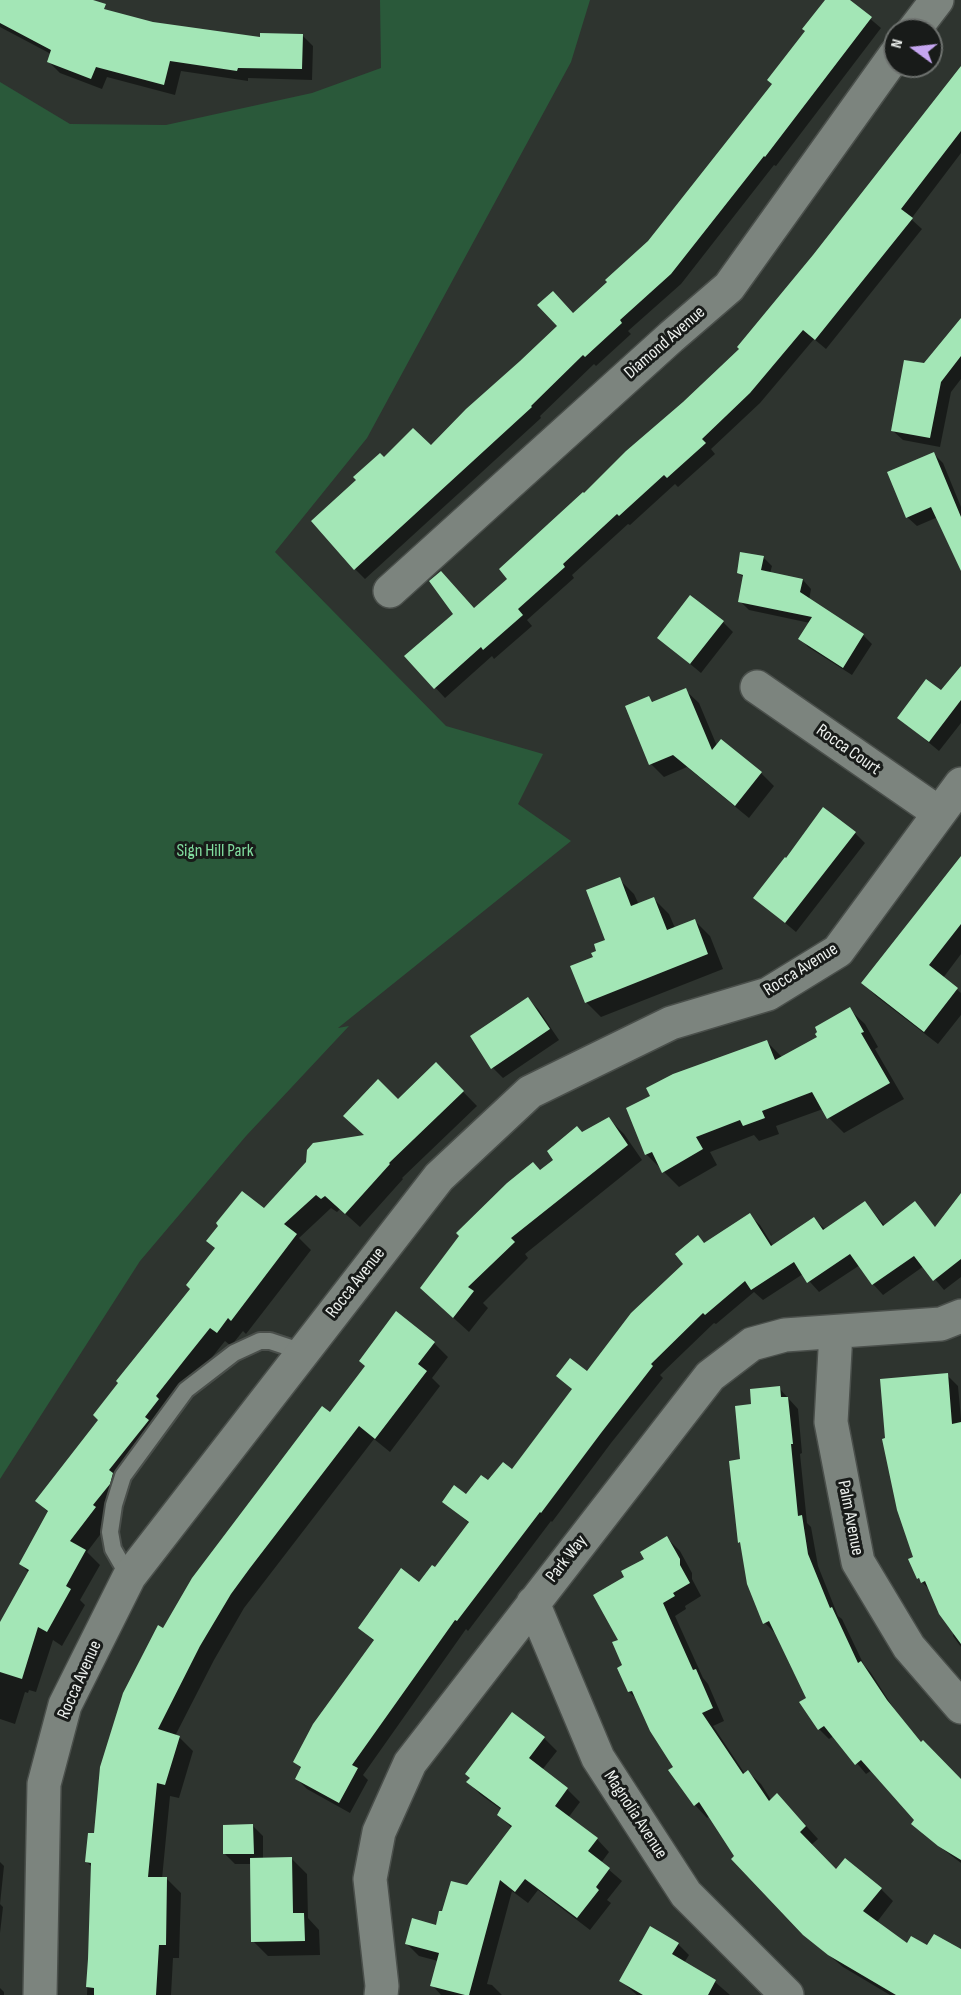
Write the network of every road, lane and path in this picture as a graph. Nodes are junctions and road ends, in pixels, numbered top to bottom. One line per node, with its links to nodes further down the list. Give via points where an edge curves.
1 (938, 0): 2 (street)
2 (924, 18)
3 (883, 73): 4 (street, Diamond Avenue, via 729,287)
4 (390, 591)
5 (757, 687): 7 (street, Rocca Court)
6 (961, 784): 7 (street, Rocca Avenue)
7 (939, 813): 10 (street, Rocca Avenue, via 838,951 768,994 671,1023 530,1092 439,1177)
8 (961, 1316): 9 (street, Park Way, via 941,1324)
9 (836, 1332): 12 (street, Park Way, via 785,1335 752,1344 710,1376); 13 (street, Palm Avenue, via 831,1422 858,1562 909,1647)
10 (303, 1352): 11 (street, Rocca Avenue); 11 (lane, via 260,1341 234,1353 186,1390 123,1476 114,1504 110,1532 113,1549)
11 (129, 1576): 14 (street, Rocca Avenue, via 66,1705 44,1784)
12 (533, 1603): 15 (street, Park Way, via 410,1763 379,1832 370,1879); 16 (street, Magnolia Avenue, via 598,1758 686,1894)
13 (961, 1707)
14 (40, 1995)
15 (381, 1995)
16 (787, 1995)

